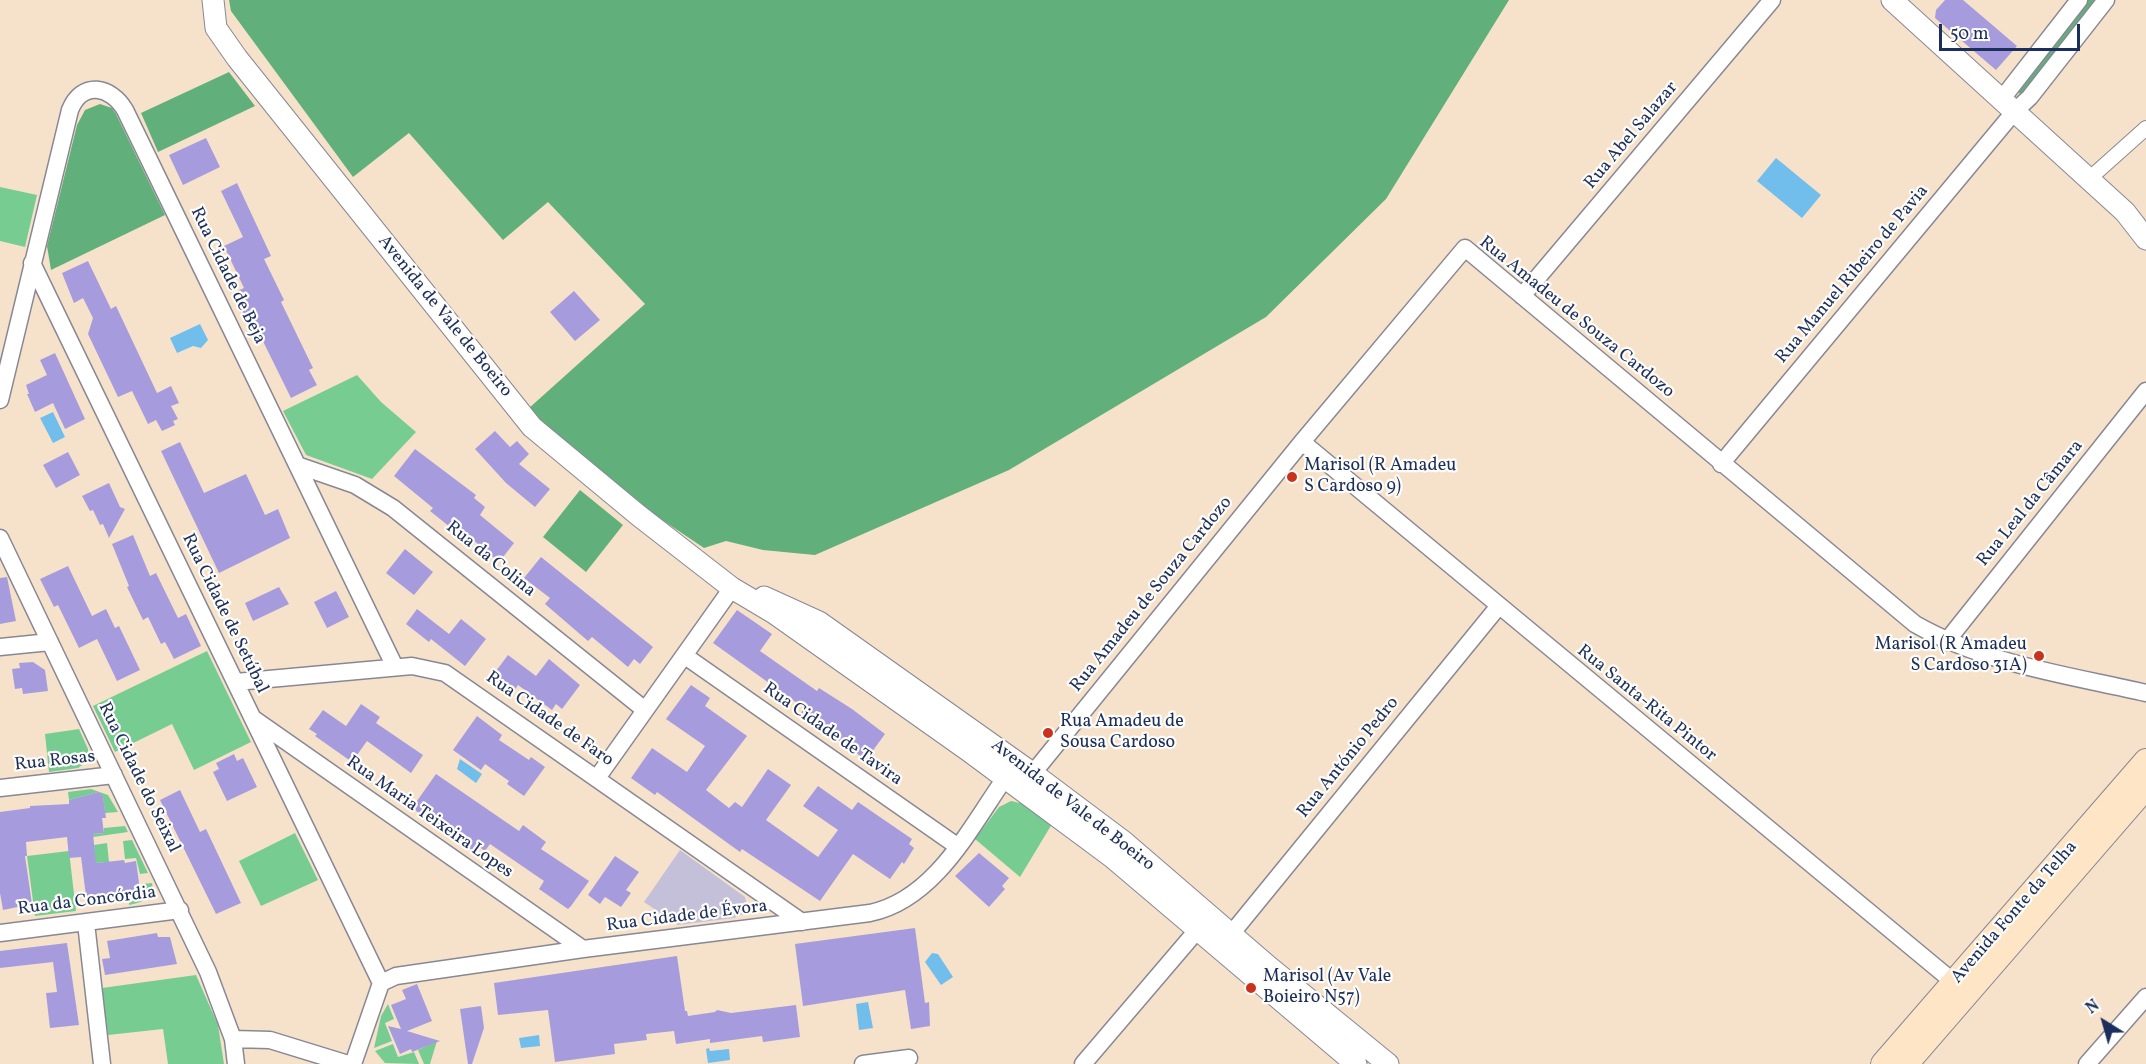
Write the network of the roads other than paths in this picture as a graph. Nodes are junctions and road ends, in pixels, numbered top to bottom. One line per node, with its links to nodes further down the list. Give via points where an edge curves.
1 (213, 0): 18 (street, Avenida de Vale de Boeiro, via 216,28 237,58 532,427)
2 (1772, 0): 11 (street, Rua Abel Salazar)
3 (1892, 0): 6 (street)
4 (2079, 0): 6 (street)
5 (2106, 0): 6 (street, via 2030,97)
6 (2008, 106): 8 (street); 15 (street, Rua Manuel Ribeiro de Pavia)
7 (2146, 128): 8 (street)
8 (2089, 179): 9 (street, via 2125,212)
9 (2146, 239)
10 (32, 263): 13 (street); 16 (street, Rua Cidade de Beja, via 73,102 91,91 114,94); 25 (street, Rua Cidade de Setúbal)
11 (1522, 296): 14 (street, Rua Amadeu de Souza Cardozo, via 1465,248); 15 (street, Rua Amadeu de Souza Cardozo)
12 (2146, 391): 21 (street, Rua Leal da Câmara)
13 (0, 400)
14 (1302, 442): 19 (street, Rua Santa-Rita Pintor); 31 (street, Rua Amadeu de Souza Cardozo)
15 (1722, 464): 21 (street, Rua Amadeu de Souza Cardozo, via 1915,624)
16 (297, 465): 24 (street, Rua Cidade de Beja); 27 (street, Rua da Colina, via 355,485 393,508)
17 (0, 538): 20 (street, Rua Cidade do Seixal)
18 (732, 588): 23 (street); 31 (street, Avenida de Vale de Boeiro)
19 (1498, 607): 41 (street, Rua António Pedro); 44 (street, Rua Santa-Rita Pintor)
20 (50, 642): 22 (street); 30 (street, Rua Cidade do Seixal)
21 (1946, 642): 26 (street, Rua Amadeu de Souza Cardozo, via 1997,659)
22 (0, 647)
23 (685, 656): 27 (street); 35 (street, Rua Cidade de Tavira)
24 (395, 667): 25 (street, Rua Cidade de Faro); 32 (street, Rua Cidade de Faro, via 428,668 459,681)
25 (236, 682): 28 (street, Rua Cidade de Setúbal)
26 (2146, 693)
27 (645, 710): 32 (street)
28 (253, 718): 42 (street, Rua Maria Teixeira Lopes); 43 (street, Rua Cidade de Setúbal)
29 (2146, 761): 44 (main road, Avenida Fonte da Telha)
30 (114, 775): 34 (street, Rua Rosas); 36 (street, Rua Cidade do Seixal)
31 (1018, 775): 35 (street, Rua Cidade de Évora); 39 (street, Avenida de Vale de Boeiro, via 1112,857)
32 (597, 777): 37 (street, Rua Cidade de Faro)
33 (2146, 787): 44 (main road, Avenida Fonte da Telha)
34 (0, 788)
35 (957, 846): 37 (street, Rua Cidade de Évora, via 927,884 899,904)
36 (180, 910): 38 (street, Rua da Concórdia); 46 (street, Rua Cidade do Seixal)
37 (802, 922): 42 (street, Rua Cidade de Évora)
38 (86, 923): 40 (street, Rua da Concórdia); 48 (street)
39 (1203, 923): 41 (street, Avenida de Vale de Boeiro); 53 (street)
40 (0, 933)
41 (1225, 942): 54 (street, Avenida de Vale de Boeiro); 55 (street, Avenida de Vale de Boeiro)
42 (583, 949): 43 (street, Rua Cidade de Évora, via 413,973)
43 (381, 983): 51 (street)
44 (1961, 988): 56 (main road, Avenida Fonte da Telha); 57 (main road, Avenida Fonte da Telha)
45 (2146, 997): 58 (street)
46 (233, 1039): 49 (street, Rua Cidade do Seixal); 50 (street, via 270,1040)
47 (909, 1058): 52 (street)
48 (102, 1064)
49 (236, 1064)
50 (348, 1064)
51 (353, 1064)
52 (863, 1064)
53 (1083, 1064)
54 (1356, 1064)
55 (1388, 1064)
56 (1883, 1064)
57 (1906, 1064)
58 (2087, 1064)

